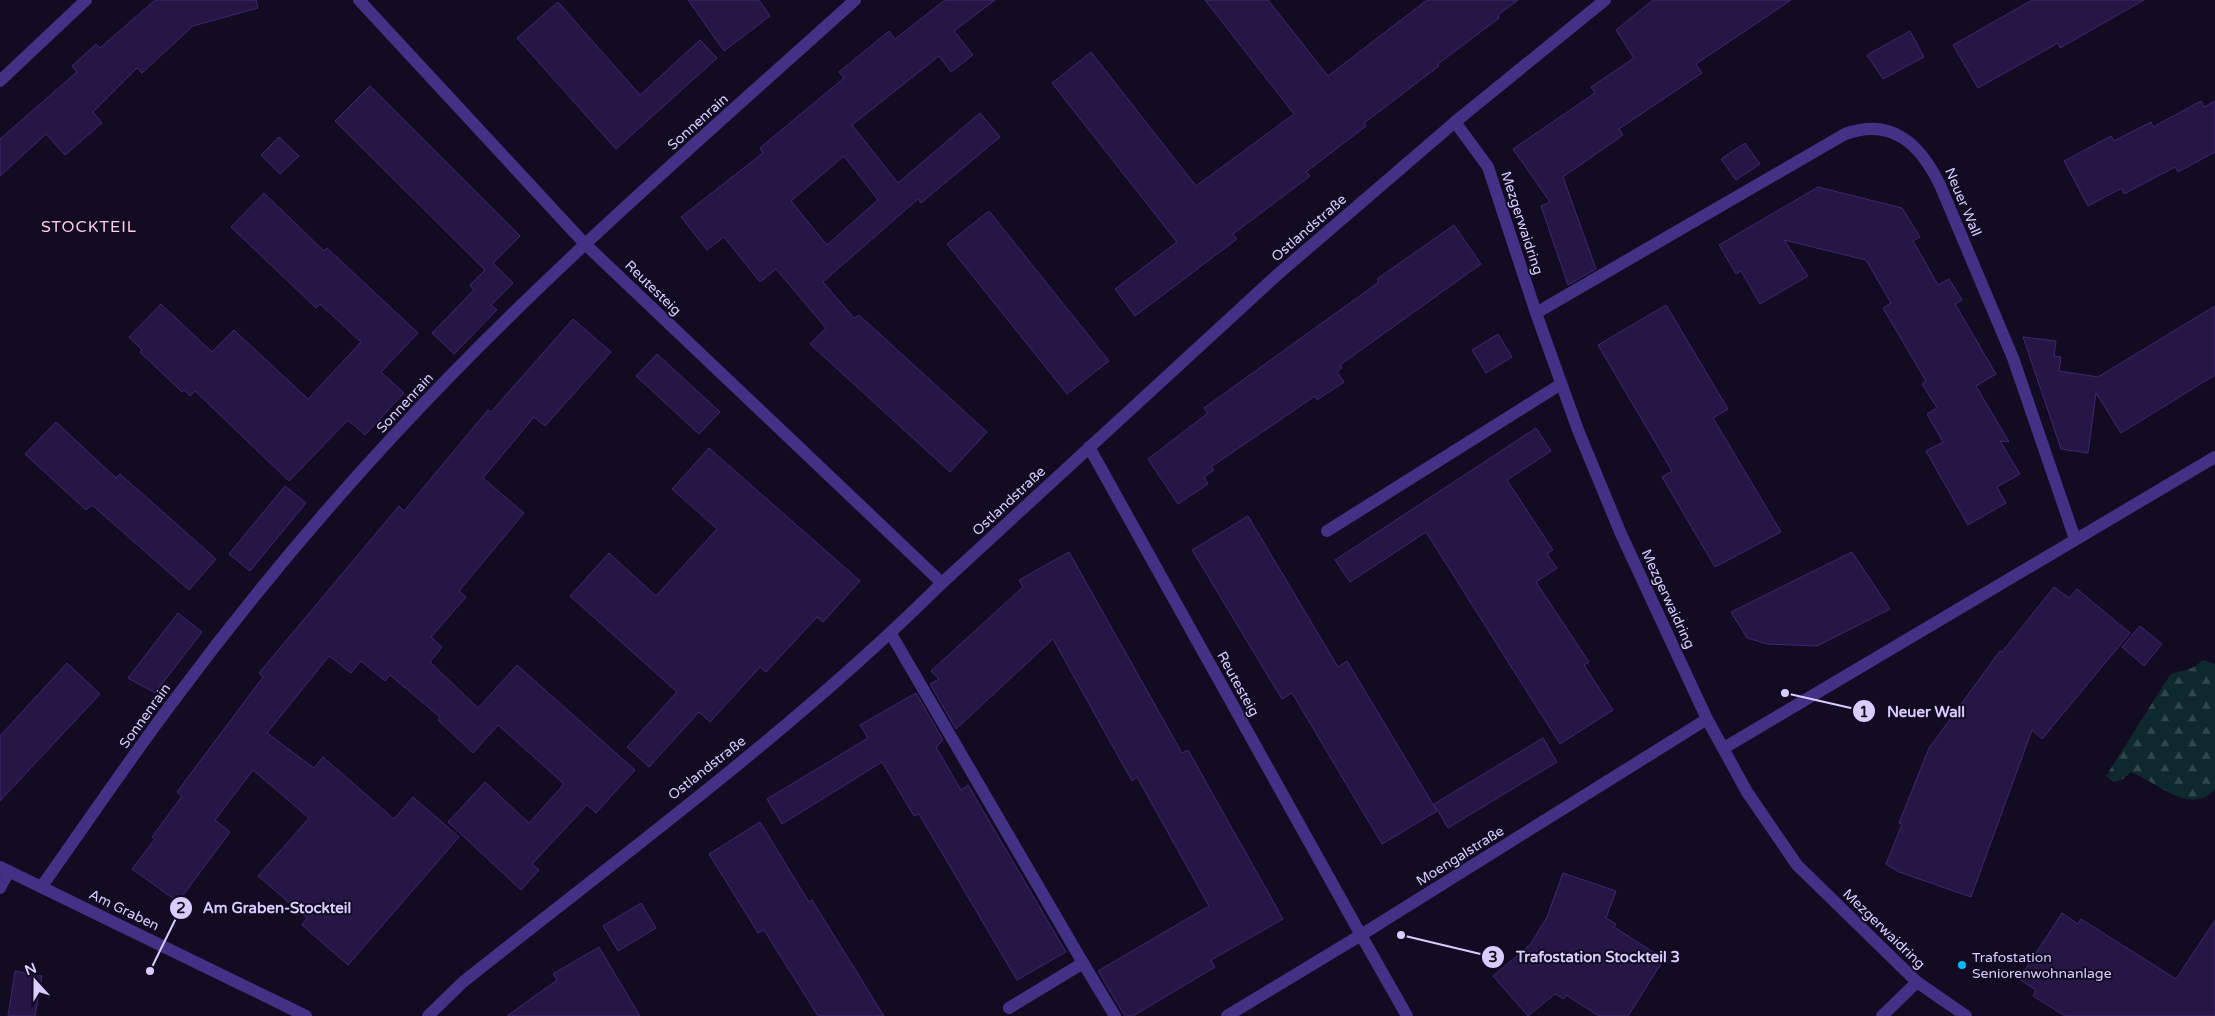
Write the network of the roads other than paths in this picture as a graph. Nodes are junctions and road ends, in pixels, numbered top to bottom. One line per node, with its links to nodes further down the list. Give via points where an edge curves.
1 (86, 0): 5 (street)
2 (359, 0): 7 (street, Reutesteig)
3 (856, 0): 7 (street, Sonnenrain)
4 (1605, 0): 6 (street, Ostlandstraße)
5 (0, 81)
6 (1455, 122): 8 (street, Mezgerwaidring, via 1488,167); 10 (street, Ostlandstraße, via 1277,275)
7 (585, 244): 14 (street, Reutesteig); 19 (street, Sonnenrain, via 508,317 403,426 294,549 174,700)
8 (1536, 313): 9 (street, Mezgerwaidring); 13 (street, Neuer Wall, via 1845,134 1871,127 1892,133 1905,139 1931,165 2013,358)
9 (1561, 384): 12 (street); 16 (street, Mezgerwaidring, via 1621,534)
10 (1089, 448): 14 (street, Ostlandstraße); 21 (street, Reutesteig)
11 (2215, 457): 13 (street)
12 (1327, 531)
13 (2075, 539): 17 (street)
14 (942, 583): 15 (street, Ostlandstraße)
15 (891, 634): 22 (street); 26 (street, Ostlandstraße, via 799,714 463,982)
16 (1707, 719): 17 (street, Mezgerwaidring); 21 (street, Moengalstraße)
17 (1724, 748): 23 (street, Mezgerwaidring, via 1747,792 1797,865)
18 (4, 869): 19 (street, Am Graben); 20 (street, Am Graben)
19 (42, 886): 25 (street, Am Graben)
20 (0, 888)
21 (1361, 935): 28 (street, Moengalstraße); 29 (street, Reutesteig)
22 (1084, 963): 24 (street); 27 (street)
23 (1917, 982): 30 (street); 31 (street, Mezgerwaidring)
24 (1010, 1008)
25 (306, 1016)
26 (428, 1016)
27 (1115, 1016)
28 (1227, 1016)
29 (1408, 1016)
30 (1882, 1016)
31 (1966, 1016)

